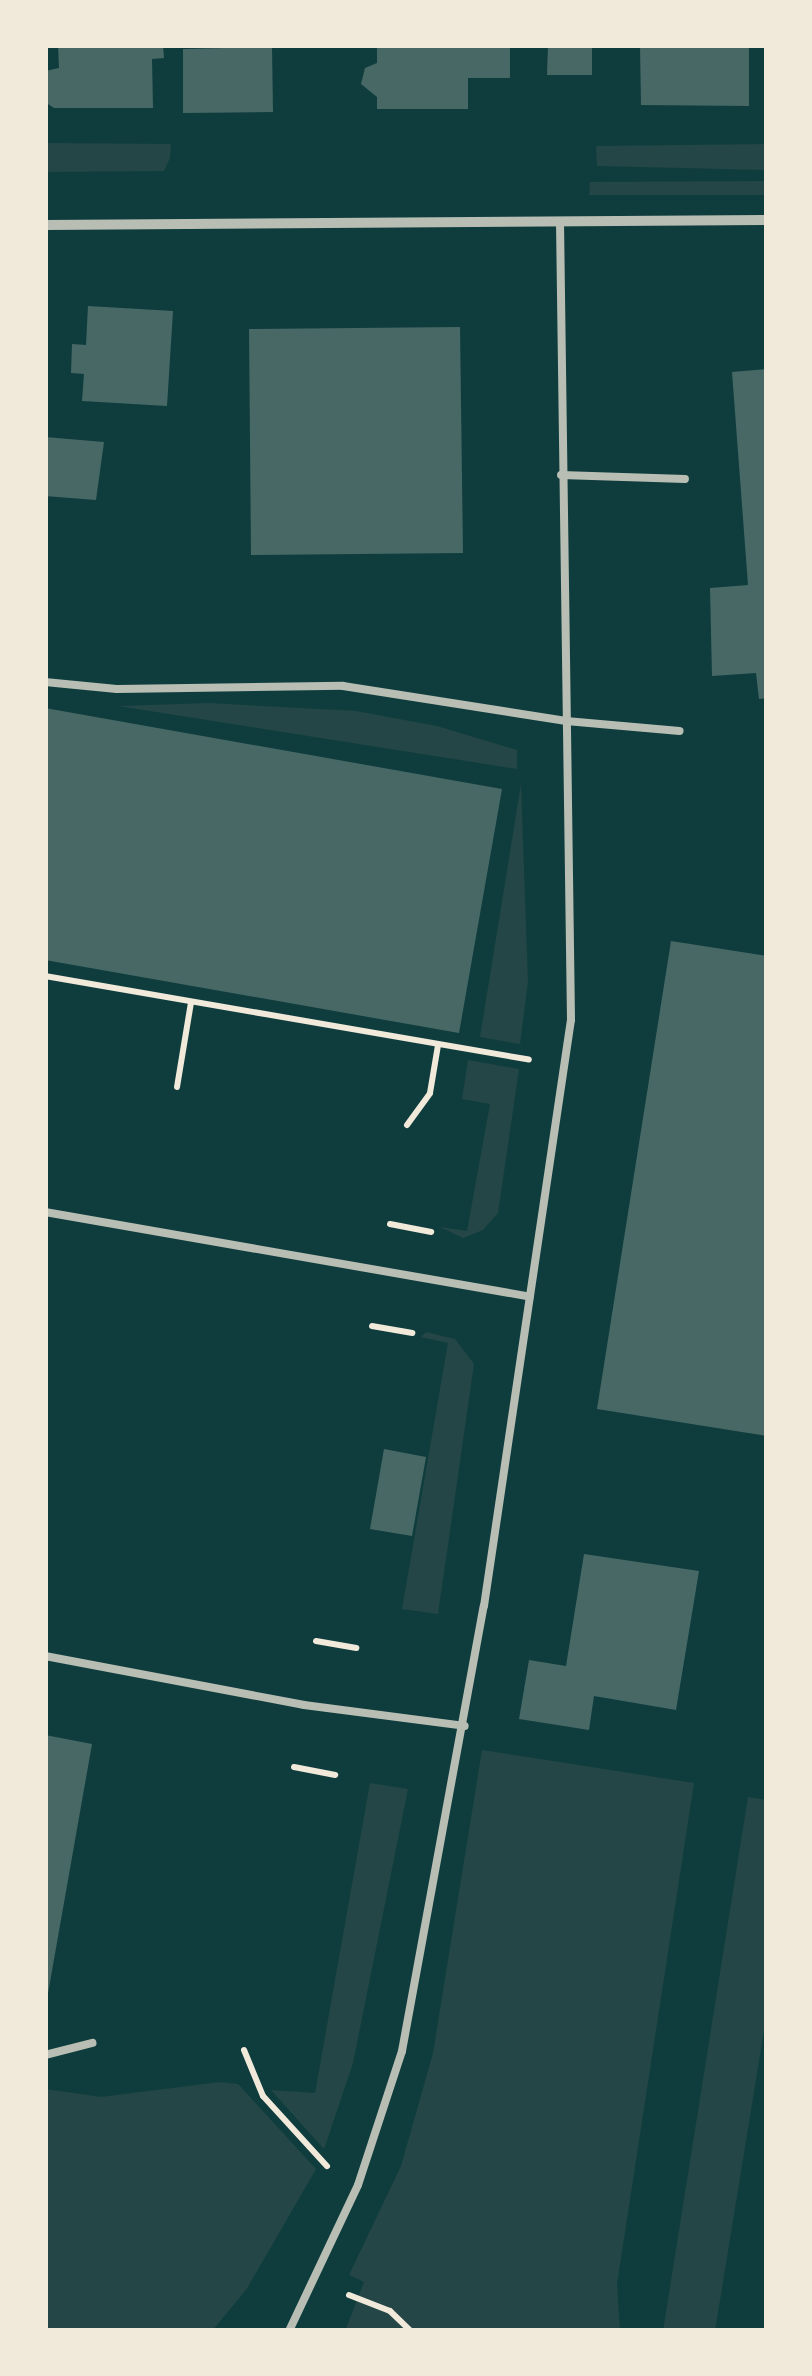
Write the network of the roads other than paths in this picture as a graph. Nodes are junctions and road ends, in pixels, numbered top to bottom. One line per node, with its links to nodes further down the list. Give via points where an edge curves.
1 (767, 220): 2 (street)
2 (560, 222): 3 (street); 4 (lane)
3 (45, 225)
4 (561, 475): 5 (lane); 7 (lane)
5 (686, 479)
6 (45, 682): 7 (lane, via 116,689 343,686)
7 (566, 721): 8 (lane); 10 (lane, via 573,997)
8 (680, 730)
9 (45, 1212): 10 (lane)
10 (530, 1298): 12 (lane)
11 (45, 1656): 12 (lane, via 304,1705)
12 (464, 1726): 15 (lane, via 392,2092 358,2185)
13 (92, 2043): 14 (lane)
14 (45, 2055)
15 (290, 2330)

